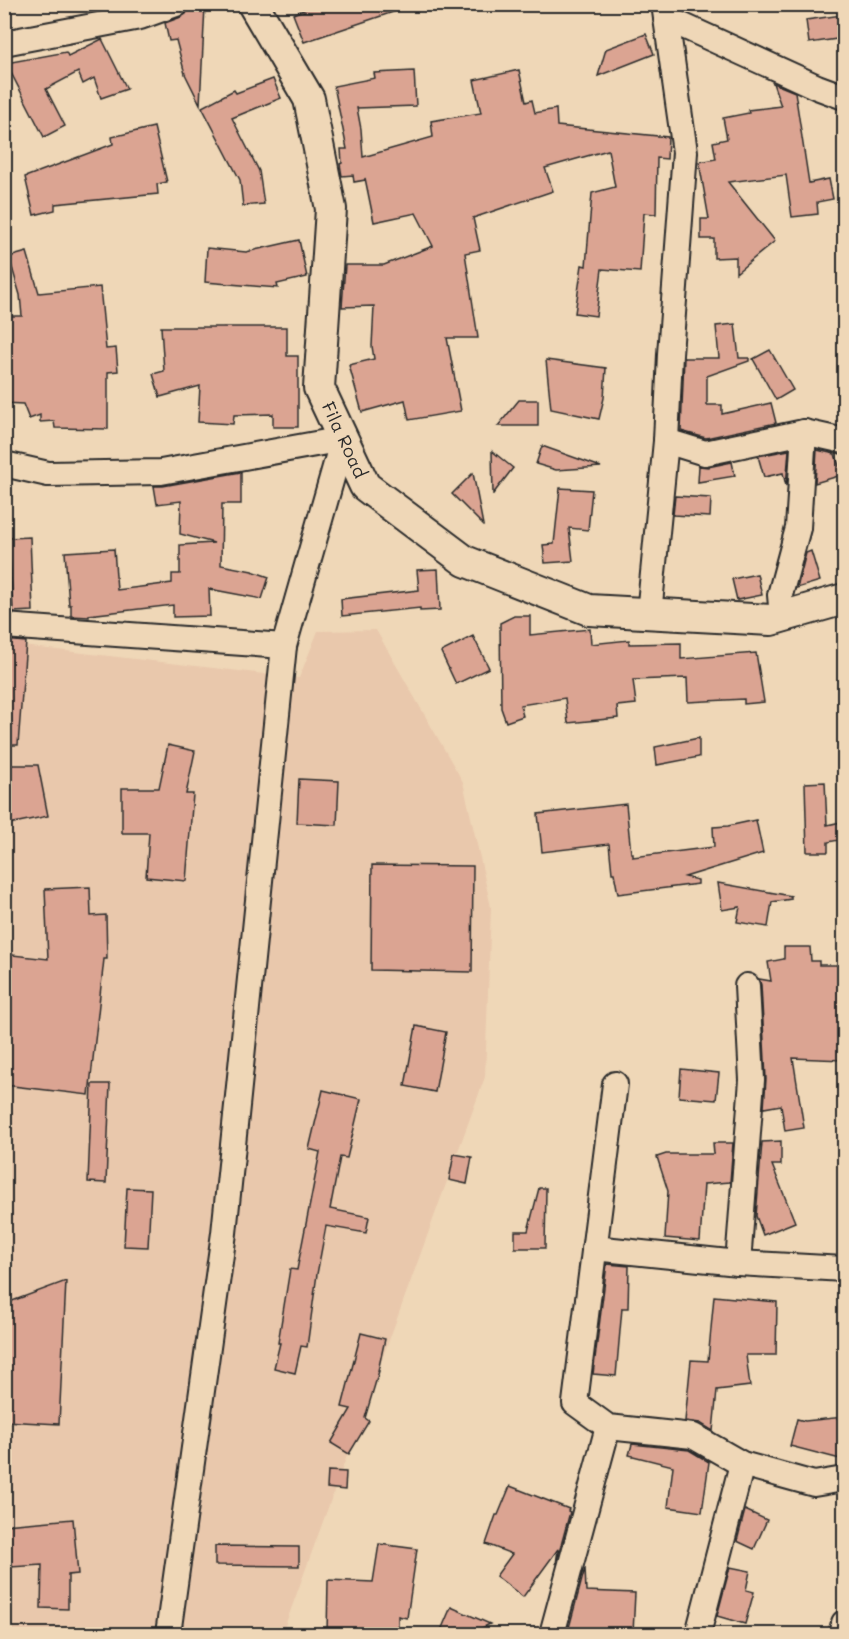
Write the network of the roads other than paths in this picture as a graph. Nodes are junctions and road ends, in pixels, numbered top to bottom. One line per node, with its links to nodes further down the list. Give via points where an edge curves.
1 (176, 4): 4 (street, via 140,16)
2 (253, 4): 7 (street, Fila Road, via 309,99 331,209 319,388)
3 (665, 11): 5 (street); 8 (street, via 685,152)
4 (4, 43)
5 (844, 97)
6 (804, 432): 8 (street, via 705,453); 9 (street); 13 (street, via 798,528 780,595)
7 (343, 440): 10 (street, via 161,472 48,474); 12 (street, Fila Road, via 365,486 465,561 589,610); 15 (street)
8 (666, 441): 12 (street)
9 (844, 441)
10 (4, 464)
11 (844, 599): 13 (street, Fila Road)
12 (649, 614): 13 (street, Fila Road, via 771,620)
13 (782, 617)
14 (4, 626): 15 (street)
15 (284, 646): 25 (street, via 224,1233)
16 (747, 986): 19 (street, via 752,1080)
17 (615, 1084): 18 (street)
18 (594, 1248): 19 (street); 21 (street, via 574,1403)
19 (738, 1263): 20 (street)
20 (844, 1269)
21 (608, 1427): 22 (street, via 693,1436); 26 (street)
22 (742, 1464): 23 (street, via 814,1484); 27 (street)
23 (844, 1479)
24 (844, 1623): 28 (street)
25 (168, 1635)
26 (552, 1635)
27 (698, 1635)
28 (841, 1635)

